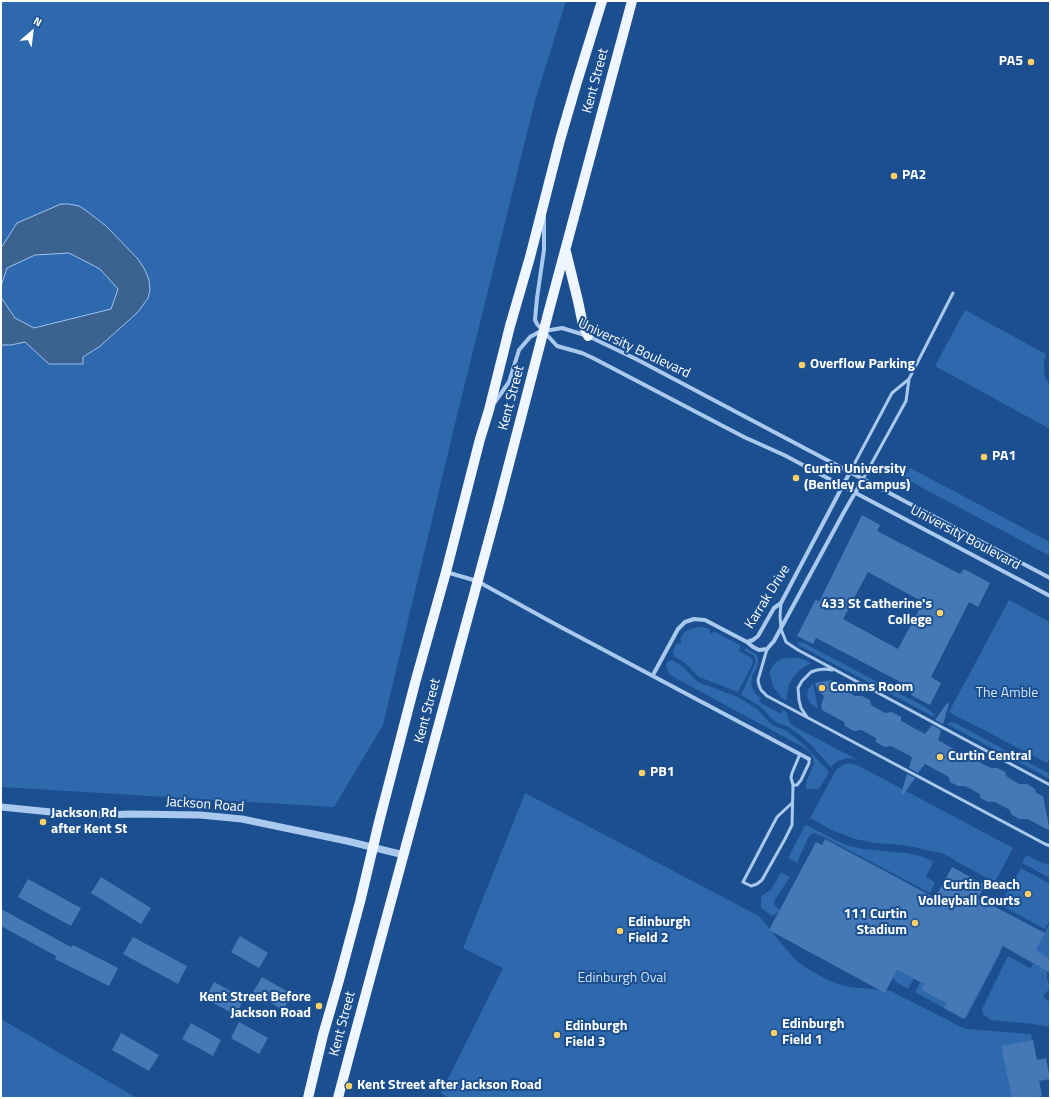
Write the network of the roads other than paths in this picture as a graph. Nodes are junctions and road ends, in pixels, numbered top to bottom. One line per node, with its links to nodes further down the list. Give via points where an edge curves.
1 (602, 1): 3 (main road, Kent Street)
2 (632, 1): 4 (main road, Kent Street)
3 (544, 200): 6 (street, Kent Street, via 544,250 536,320); 9 (main road, Kent Street)
4 (565, 250): 6 (main road, Kent Street); 7 (main road)
5 (953, 293): 8 (lane)
6 (544, 331): 7 (street, University Boulevard, via 562,328); 9 (street, Kent Street, via 530,337 519,350 508,382); 12 (street, University Boulevard, via 557,346 593,358); 16 (main road, Kent Street)
7 (588, 336): 10 (street, University Boulevard)
8 (908, 379): 10 (lane, via 892,393); 11 (lane, via 906,401)
9 (489, 410): 14 (main road, Kent Street)
10 (850, 472): 11 (street, University Boulevard); 12 (street, Karrak Drive)
11 (863, 479): 13 (street, Karrak Drive); 15 (street, University Boulevard)
12 (843, 486): 13 (street, University Boulevard); 18 (street, Karrak Drive)
13 (855, 493): 17 (street, University Boulevard); 19 (street, Karrak Drive)
14 (446, 572): 16 (street); 32 (main road, Kent Street)
15 (1050, 578)
16 (477, 582): 23 (street); 33 (main road, Kent Street)
17 (1050, 596)
18 (781, 603): 19 (lane); 20 (street, Karrak Drive, via 774,608 758,636)
19 (781, 629): 21 (street, Karrak Drive); 22 (lane, via 786,642)
20 (747, 642): 21 (street, Karrak Drive, via 759,650); 23 (street, via 705,620 689,620 678,629)
21 (767, 649): 24 (lane, via 758,680 761,690 767,696)
22 (836, 671): 24 (lane, via 825,669 811,672 805,676 798,688 801,708); 28 (lane)
23 (653, 675): 25 (street)
24 (809, 719): 31 (lane)
25 (800, 754): 26 (street); 27 (lane, via 792,773)
26 (809, 759): 27 (lane, via 801,780 797,785)
27 (793, 785): 29 (lane)
28 (1050, 785)
29 (792, 803): 29 (lane, via 777,817 743,882 751,886 762,880 792,824)
30 (1, 807): 32 (street, Jackson Road, via 68,814 200,815 242,819)
31 (1050, 846)
32 (373, 847): 33 (street, Jackson Road); 34 (main road, Kent Street)
33 (404, 855): 35 (main road, Kent Street)
34 (308, 1098)
35 (338, 1098)

